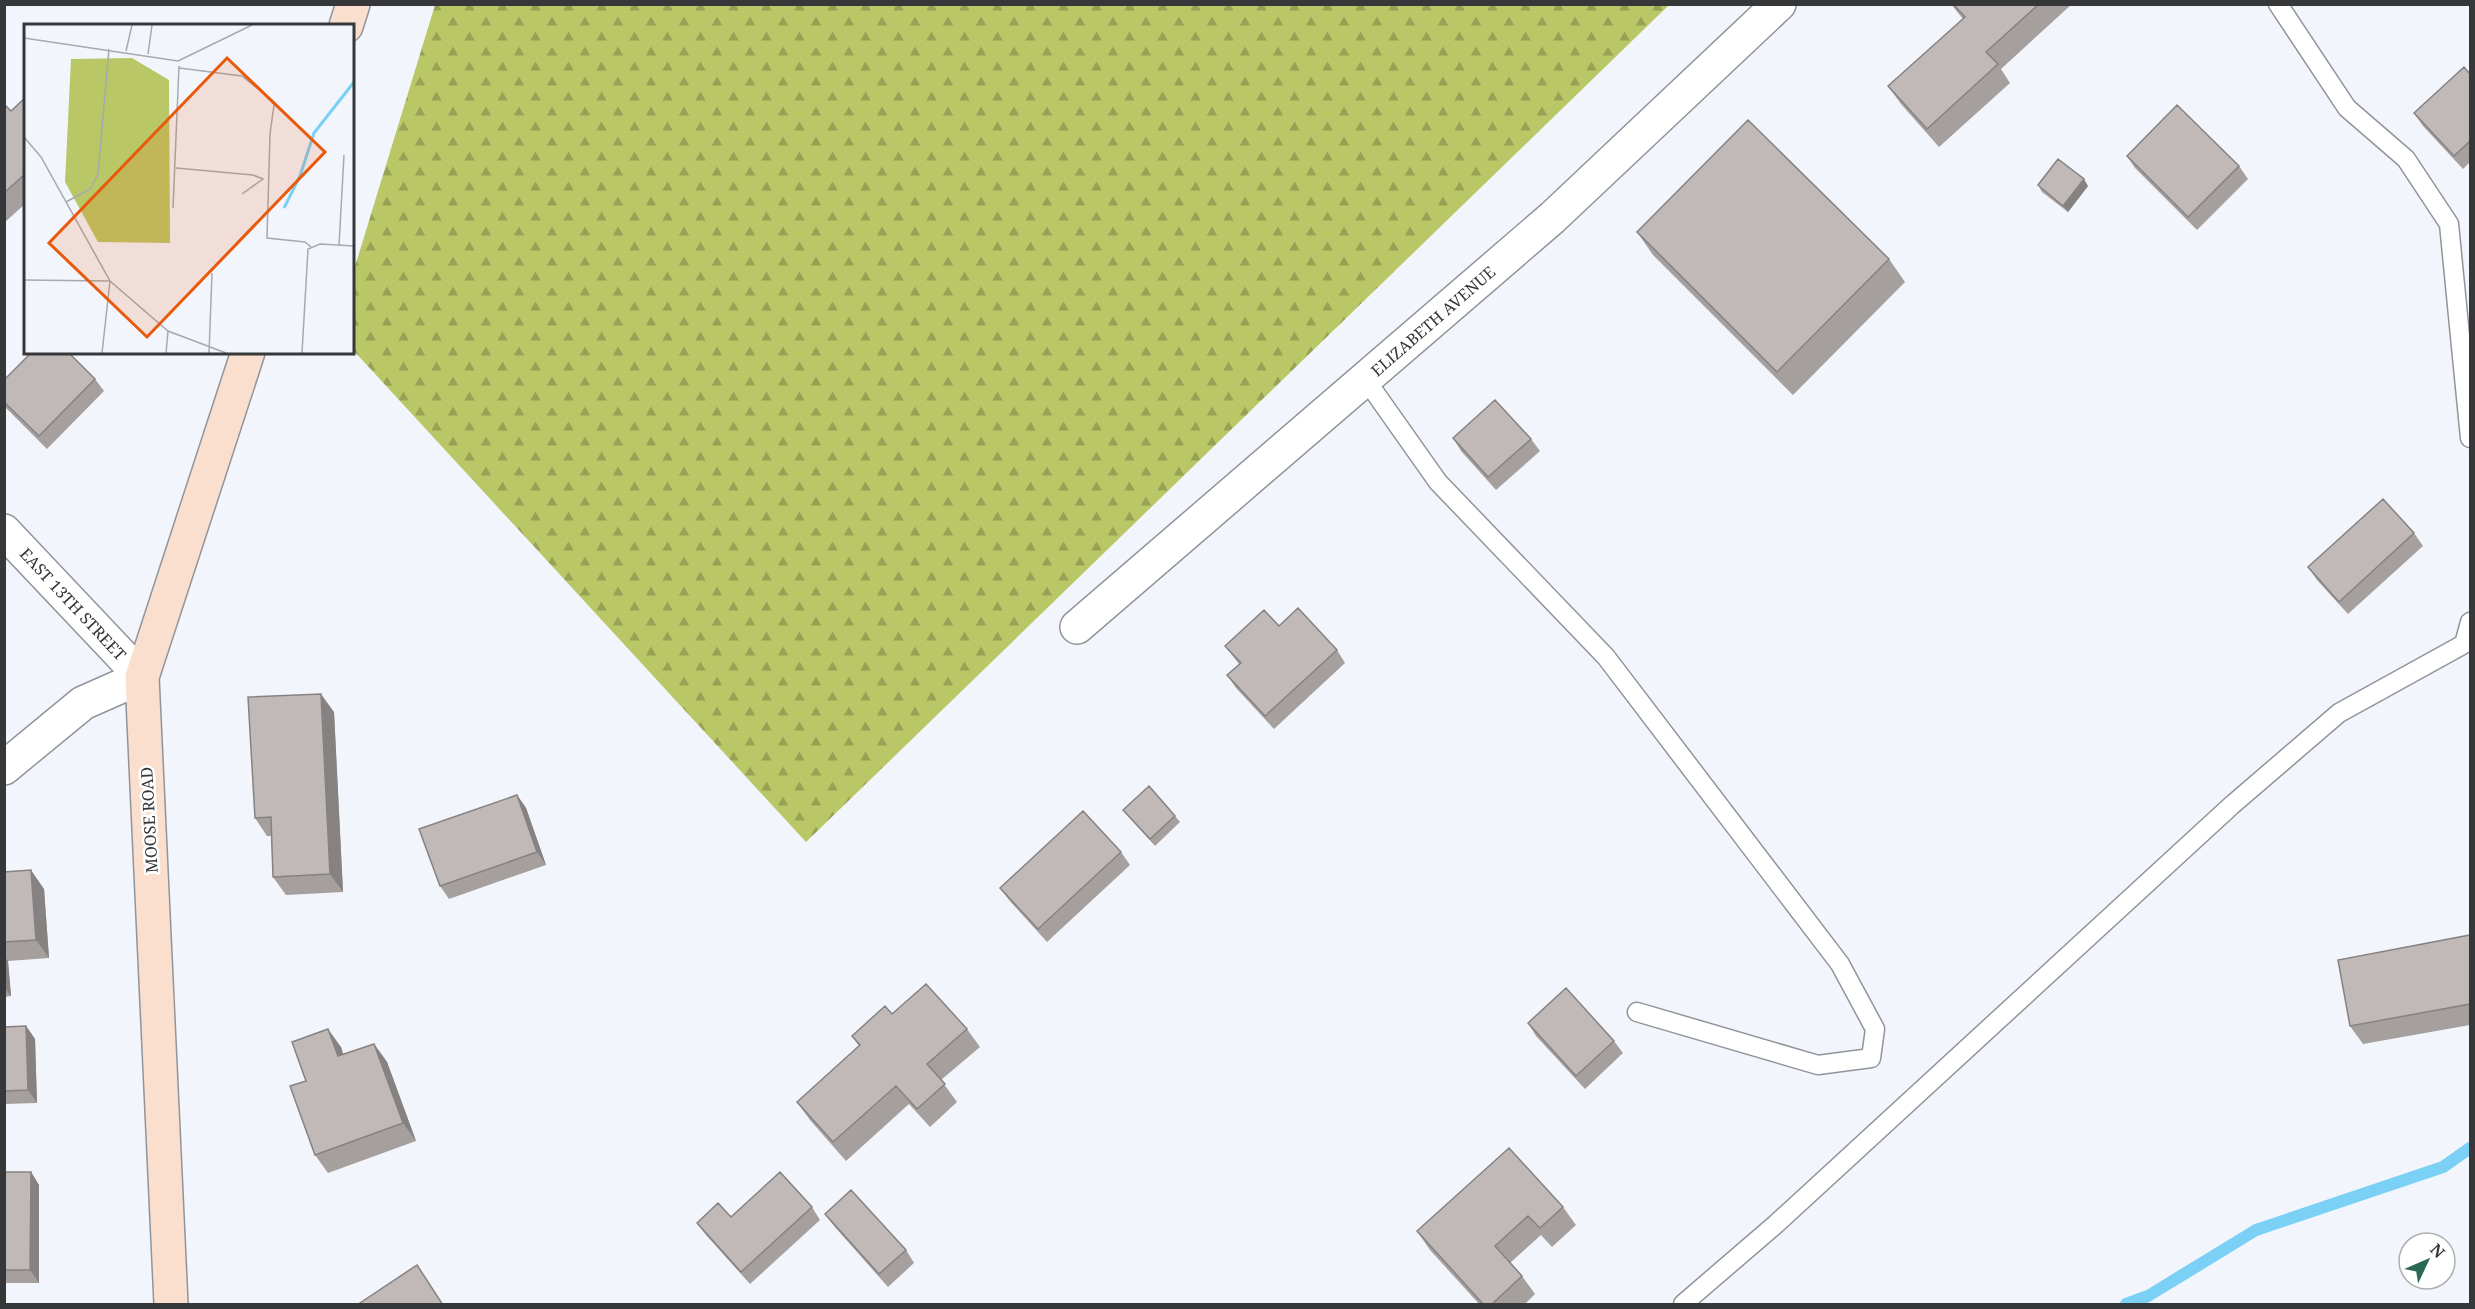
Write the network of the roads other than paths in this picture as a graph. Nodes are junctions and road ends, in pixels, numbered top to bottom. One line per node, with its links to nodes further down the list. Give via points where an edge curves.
1 (353, 4): 4 (street)
2 (1779, 4): 6 (street, ELIZABETH AVENUE, via 1552,218)
3 (2278, 4): 7 (lane, via 2347,108 2406,159 2449,224)
4 (347, 24)
5 (247, 354): 11 (street, MOOSE ROAD)
6 (1366, 380): 10 (street, ELIZABETH AVENUE); 13 (lane, via 1438,482 1606,657 1840,964 1875,1029 1871,1058 1818,1065)
7 (2470, 438)
8 (4, 531): 11 (street, EAST 13TH STREET)
9 (2470, 622): 15 (lane, via 2464,644 2339,713 2232,804)
10 (1077, 627)
11 (142, 677): 12 (street, via 83,703); 14 (street, MOOSE ROAD)
12 (4, 768)
13 (1637, 1012)
14 (171, 1305)
15 (1683, 1305)

